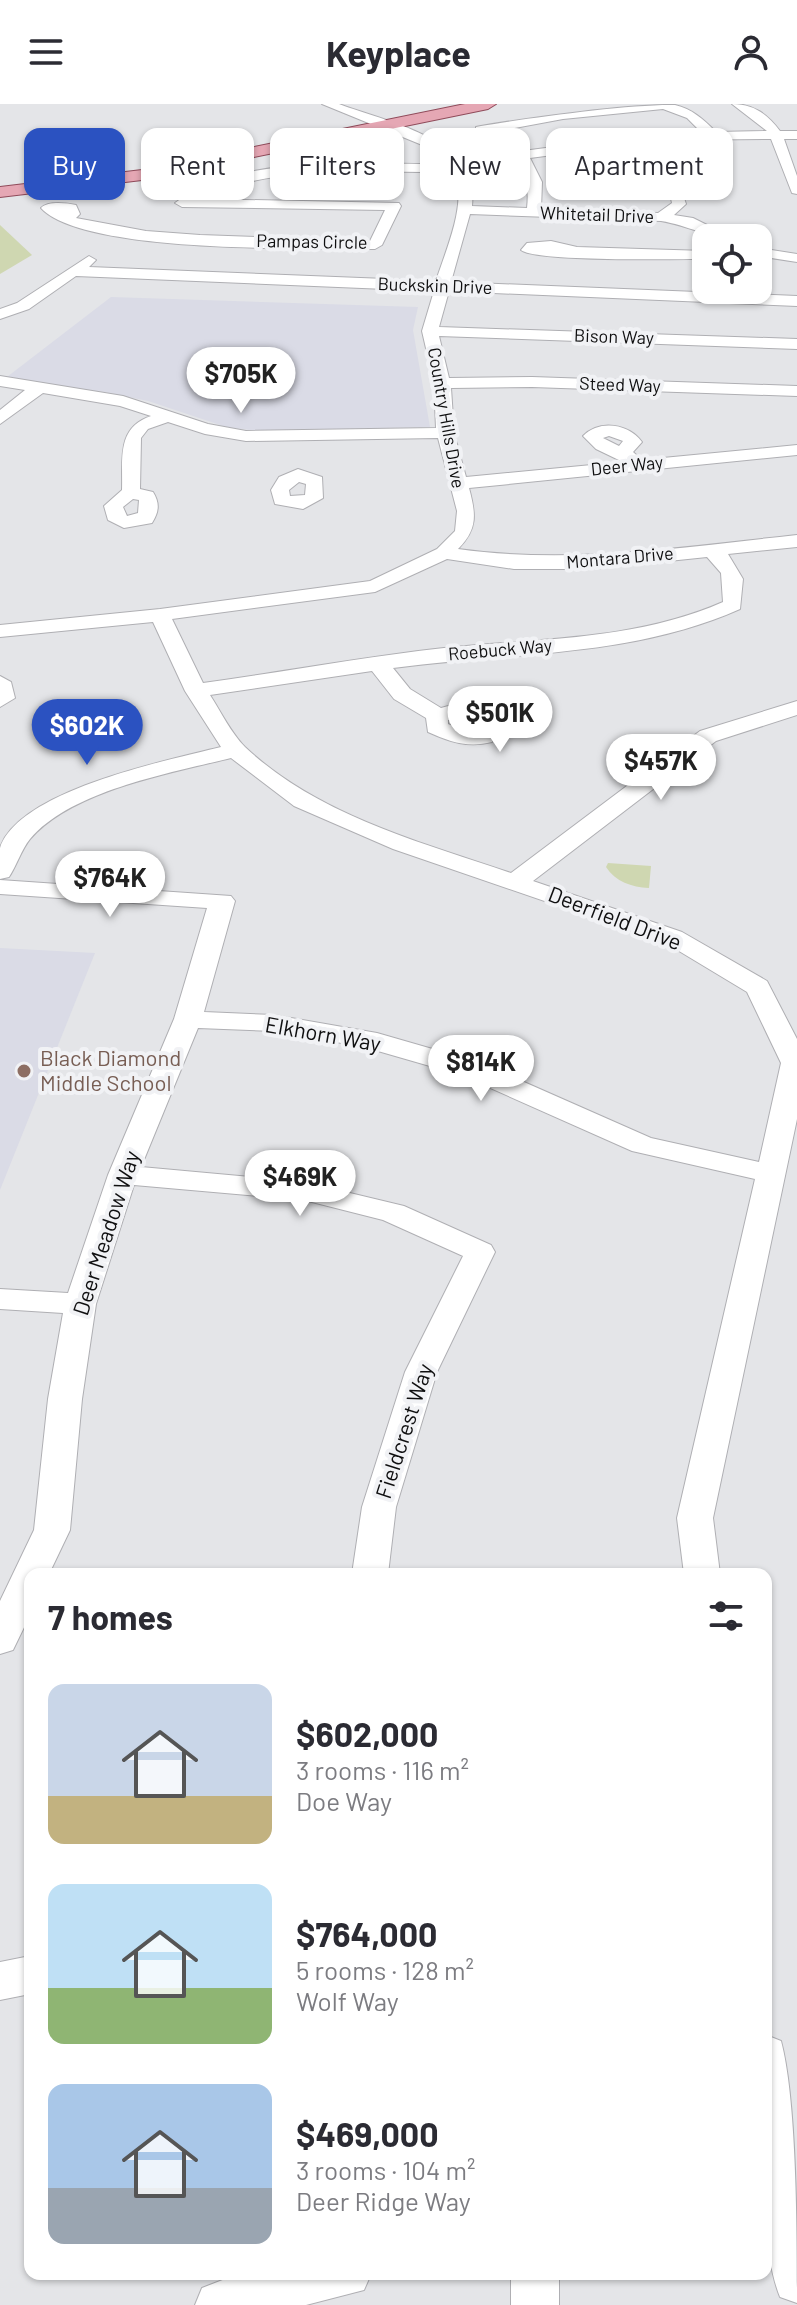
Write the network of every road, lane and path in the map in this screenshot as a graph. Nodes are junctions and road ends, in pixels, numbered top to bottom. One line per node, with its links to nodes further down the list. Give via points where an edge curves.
1 (328, 104): 6 (street)
2 (460, 104): 6 (main road)
3 (488, 104): 6 (main road)
4 (738, 104): 10 (street)
5 (664, 105): 7 (street); 8 (street, via 691,115)
6 (382, 123): 12 (street); 16 (main road, via 113,175)
7 (492, 128)
8 (705, 128)
9 (733, 134): 10 (street)
10 (779, 135): 11 (street); 14 (street)
11 (797, 135)
12 (420, 139)
13 (530, 166): 22 (street, via 539,185)
14 (793, 166): 17 (street)
15 (270, 175): 21 (street, via 203,190)
16 (0, 190)
17 (797, 190)
18 (465, 200): 20 (street, Country Hills Drive)
19 (678, 200): 23 (street)
20 (464, 210): 22 (street, Whitetail Drive); 34 (street, Country Hills Drive)
21 (171, 211): 26 (street); 26 (street, Pampas Circle, via 394,206 375,245)
22 (534, 213): 23 (street, Whitetail Drive)
23 (661, 217): 25 (street, Whitetail Drive)
24 (67, 218): 26 (street, via 89,228)
25 (695, 224)
26 (137, 235): 27 (street)
27 (123, 246)
28 (577, 251): 30 (street)
29 (772, 254): 32 (street)
30 (692, 255)
31 (99, 256): 33 (street)
32 (797, 258)
33 (73, 271): 34 (street, Buckskin Drive); 36 (street)
34 (441, 286): 35 (street, Buckskin Drive); 39 (street, Country Hills Drive)
35 (797, 301)
36 (23, 306): 37 (street); 38 (street, via 27,316)
37 (0, 314)
38 (0, 328)
39 (430, 331): 40 (street, Bison Way); 42 (street, Country Hills Drive)
40 (797, 344)
41 (0, 381): 43 (street)
42 (442, 383): 44 (street, Steed Way); 47 (street, Country Hills Drive)
43 (40, 387): 45 (street, via 123,401); 46 (street)
44 (797, 391)
45 (170, 416): 48 (street, via 226,434); 52 (street, via 142,425 132,437)
46 (0, 419)
47 (445, 433): 48 (street); 51 (street, Country Hills Drive)
48 (296, 437): 50 (street)
49 (797, 450): 51 (street, Deer Way, via 630,458)
50 (298, 475)
51 (456, 484): 55 (street, Country Hills Drive, via 466,511 464,532)
52 (131, 493)
53 (797, 541): 54 (street, Montara Drive)
54 (710, 549): 55 (street, Montara Drive, via 592,563 514,563); 58 (street, Roebuck Way, via 729,564 737,584 733,605 700,622 647,636)
55 (444, 553): 56 (street, via 375,586)
56 (160, 615): 57 (street); 60 (street, Deerfield Drive)
57 (0, 631)
58 (379, 665): 60 (street, Roebuck Way); 63 (street, via 402,694)
59 (0, 682): 61 (street)
60 (196, 691): 64 (street, Deerfield Drive)
61 (0, 700)
62 (797, 708): 66 (street, via 708,736)
63 (438, 716)
64 (235, 750): 65 (street, via 74,797 23,833); 66 (street, Deerfield Drive, via 302,801 402,844)
65 (0, 872)
66 (517, 881): 69 (street, Deerfield Drive, via 673,937 758,987)
67 (0, 887): 68 (street, Deer Meadow Way, via 222,901)
68 (188, 1019): 70 (street, Elkhorn Way, via 274,1023 367,1039 471,1069 642,1145); 71 (street, Deer Meadow Way)
69 (796, 1063): 70 (street, Deerfield Drive)
70 (772, 1174): 76 (street, Deerfield Drive, via 695,1518)
71 (123, 1175): 73 (street, Deer Meadow Way); 75 (street, Fieldcrest Way, via 304,1191 393,1213 480,1252 421,1372 379,1507)
72 (0, 1299): 73 (street)
73 (80, 1304): 74 (street, Deer Meadow Way, via 52,1530)
74 (33, 1568)
75 (371, 1568)
76 (701, 1568)
77 (24, 1588): 78 (street, Deer Meadow Way)
78 (0, 1640)
79 (24, 1976): 80 (street)
80 (0, 1981)
81 (772, 2112): 82 (street)
82 (788, 2263)
83 (315, 2280): 85 (street, via 256,2291)
84 (535, 2280): 86 (street)
85 (219, 2305)
86 (535, 2305)

